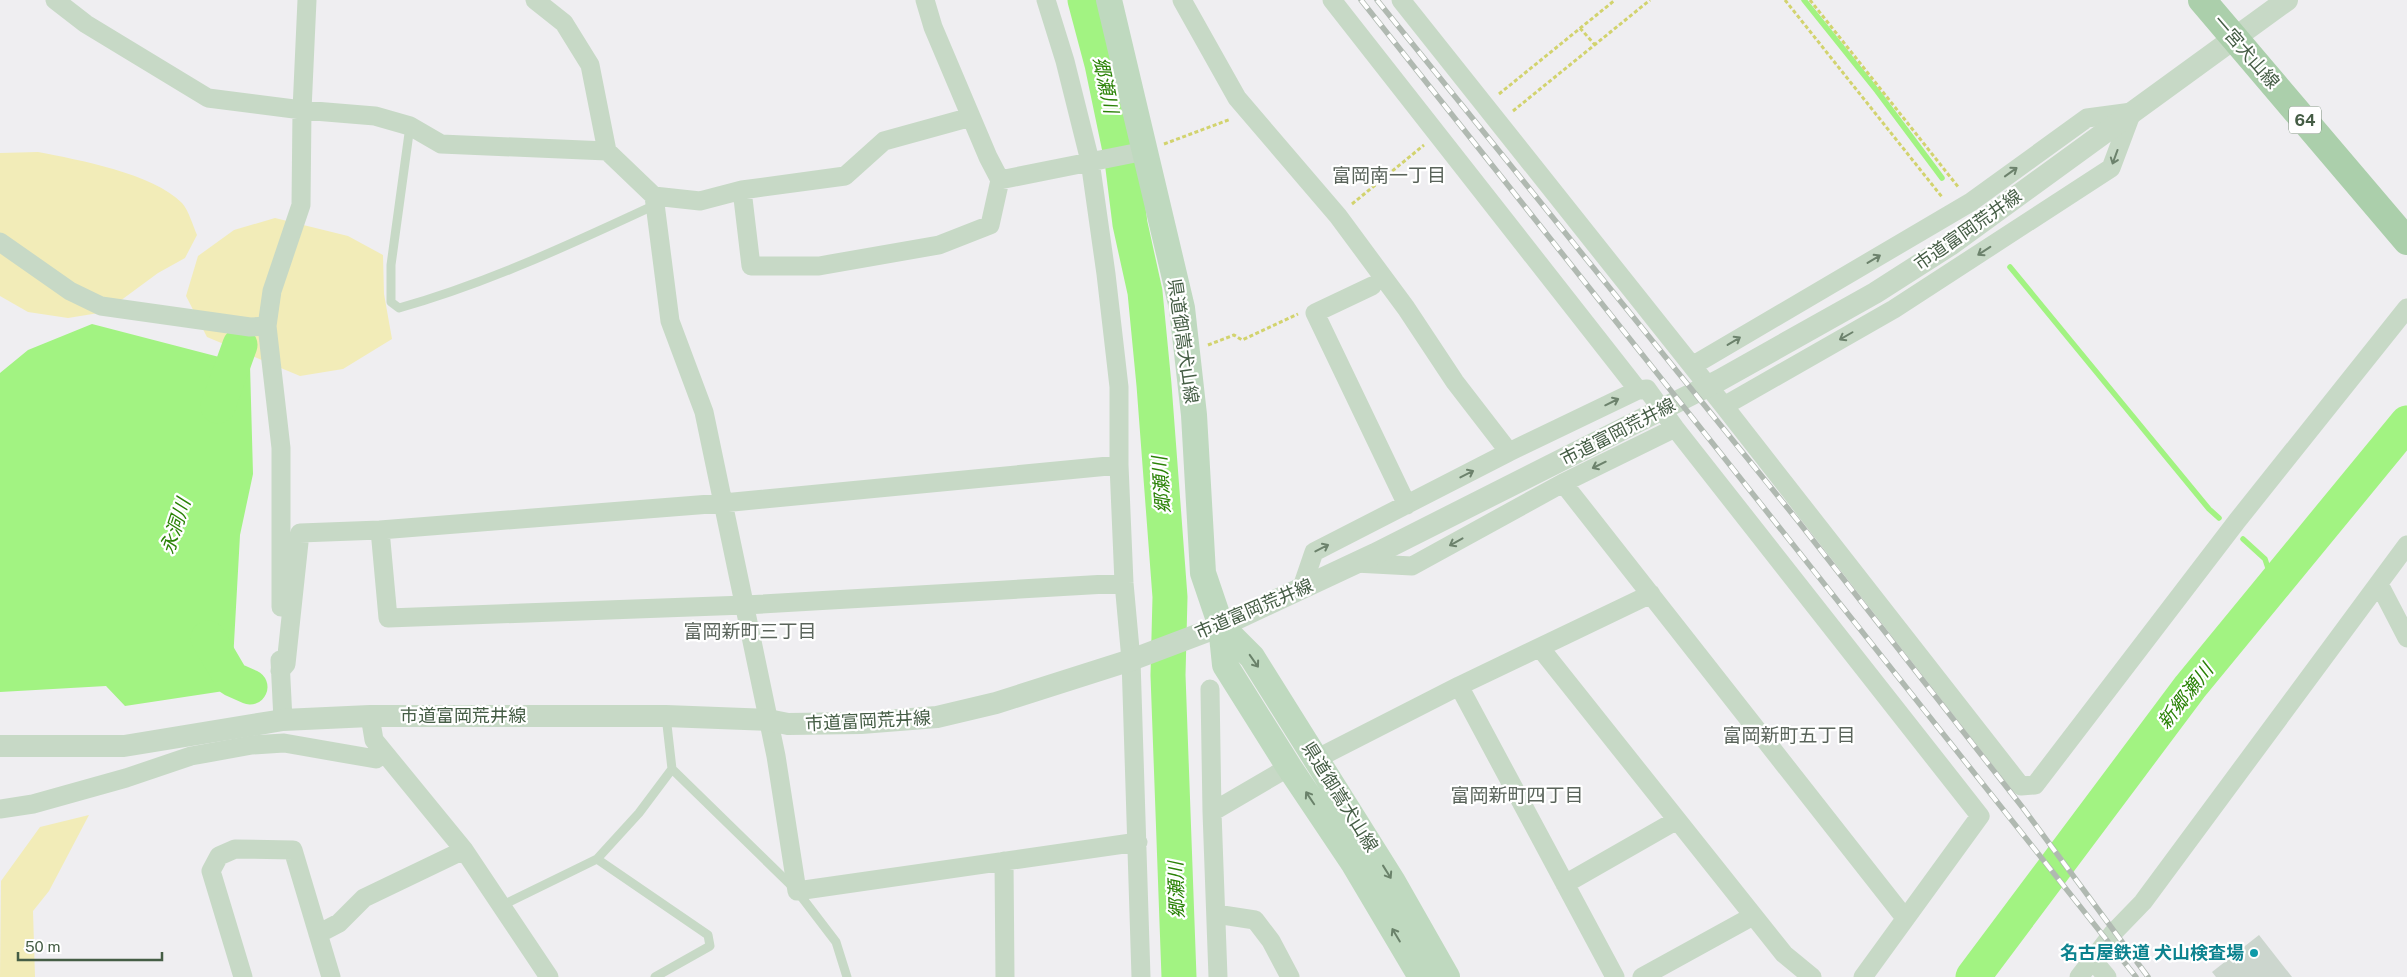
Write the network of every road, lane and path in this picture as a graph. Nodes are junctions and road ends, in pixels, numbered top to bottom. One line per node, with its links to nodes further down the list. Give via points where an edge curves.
1 (55, 0): 20 (street, via 86,24 208,98)
2 (307, 0): 20 (street)
3 (535, 0): 27 (street, via 564,23 590,65)
4 (925, 0): 22 (street)
5 (1046, 0): 29 (street)
6 (1109, 0): 28 (main road, 県道御嵩犬山線)
7 (1182, 0): 35 (street, via 1237,98)
8 (1332, 0): 26 (street)
9 (1401, 0): 19 (street)
10 (1616, 0): 16 (path)
11 (1650, 0): 18 (path)
12 (1785, 0): 34 (path)
13 (1810, 0): 33 (path)
14 (2202, 0): 17 (main road, 一宮犬山線 / 64)
15 (2287, 0): 17 (street, 市道富岡荒井線)
16 (1580, 28): 18 (path); 19 (path)
17 (2232, 38): 21 (street, 市道富岡荒井線); 36 (main road, 一宮犬山線 / 64)
18 (1595, 45): 24 (path)
19 (1485, 105): 24 (street)
20 (302, 110): 25 (street, via 375,116); 41 (street, via 302,205 272,290)
21 (2132, 112): 33 (street, one-way to 21, via 2087,118); 45 (street, one-way to 45, via 2111,168 1894,309); 54 (street, 市道富岡荒井線, via 1950,245 1875,293 1720,380)
22 (971, 117): 30 (street); 31 (street, via 884,141 846,176)
23 (1234, 118): 28 (path)
24 (1499, 123): 43 (street)
25 (410, 126): 27 (street, via 441,144); 32 (lane, via 391,265 391,302 399,308 450,294 560,249)
26 (1437, 134): 35 (path); 44 (street)
27 (606, 151): 32 (street)
28 (1145, 152): 29 (street); 42 (main road, 県道御嵩犬山線, via 1182,308)
29 (1090, 161): 30 (street); 48 (street, via 1119,387)
30 (1000, 180): 31 (street, via 990,226 939,245 818,266 751,266)
31 (742, 190): 32 (street, via 700,201)
32 (654, 201): 50 (street, via 670,321 704,412)
33 (1971, 202): 34 (street)
34 (1954, 212): 43 (street, one-way to 34)
35 (1338, 216): 47 (street, via 1406,308 1455,382)
36 (2407, 241)
37 (0, 242): 41 (street, via 70,291 102,306 250,327)
38 (1372, 286): 40 (street)
39 (2407, 308): 45 (street, via 2237,521 2035,785 2021,786)
40 (1315, 313): 42 (path, via 1306,310 1242,340 1234,335); 51 (street)
41 (266, 326): 64 (street, via 281,448)
42 (1187, 354): 60 (main road, 県道御嵩犬山線, via 1194,415 1203,573)
43 (1692, 366): 45 (street)
44 (1638, 390): 46 (street, via 1647,389); 47 (street, one-way to 44)
45 (1724, 406)
46 (1674, 428): 49 (street, one-way to 49); 88 (street, via 1980,816)
47 (1509, 452): 51 (street, one-way to 47)
48 (1119, 464): 50 (street); 55 (street)
49 (1563, 483): 54 (street, one-way to 54, via 1412,566); 58 (street)
50 (723, 503): 52 (street); 59 (street)
51 (1407, 505): 57 (street, one-way to 51, via 1314,552)
52 (380, 530): 59 (street, via 388,618); 64 (street, via 300,533 286,664)
53 (2407, 545): 56 (street)
54 (1365, 559): 57 (street, 市道富岡荒井線)
55 (1124, 583): 59 (street); 63 (street)
56 (2380, 584): 61 (street); 90 (street, via 2143,902)
57 (1301, 590): 60 (street, 市道富岡荒井線)
58 (1651, 594): 62 (street); 88 (street)
59 (745, 605): 70 (street)
60 (1220, 626): 63 (street, 市道富岡荒井線); 73 (main road, 県道御嵩犬山線, one-way to 73, via 1252,657); 74 (main road, 県道御嵩犬山線, via 1225,664)
61 (2407, 638)
62 (1541, 649): 65 (street); 78 (street)
63 (1131, 660): 70 (street, 市道富岡荒井線, via 996,703 937,718 806,724); 79 (street)
64 (280, 671): 69 (street)
65 (1460, 686): 73 (street); 83 (street)
66 (1210, 689): 77 (street)
67 (370, 716): 68 (street, 市道富岡荒井線); 69 (street, 市道富岡荒井線); 72 (street, via 374,740)
68 (666, 716): 70 (street, 市道富岡荒井線); 75 (lane)
69 (283, 720): 71 (street, 市道富岡荒井線, via 124,746)
70 (768, 720): 84 (street)
71 (0, 746)
72 (383, 753): 76 (street, via 376,759 284,743 252,745 191,756 33,804); 80 (street)
73 (1316, 759): 101 (main road, 県道御嵩犬山線, one-way to 101, via 1394,882)
74 (1289, 767): 77 (street); 100 (main road, 県道御嵩犬山線, one-way to 74, via 1354,864)
75 (672, 769): 81 (lane, via 639,813); 84 (lane)
76 (0, 809)
77 (1212, 812): 86 (street)
78 (1677, 820): 83 (street); 87 (street)
79 (1138, 842): 82 (street); 97 (street)
80 (464, 850): 85 (street); 89 (street, via 364,898 339,922)
81 (597, 859): 85 (lane); 94 (lane, via 708,935 710,946)
82 (1004, 861): 84 (street); 96 (street)
83 (1565, 884): 102 (street)
84 (797, 891): 95 (lane, via 836,942)
85 (503, 905): 93 (street)
86 (1216, 914): 98 (street); 99 (street, via 1255,920)
87 (1753, 916): 103 (street); 104 (street, via 1784,954)
88 (1905, 918): 105 (street)
89 (318, 934): 91 (street, via 293,850 235,849 219,856 212,871); 92 (street)
90 (2092, 959): 106 (street); 107 (street)
91 (243, 977)
92 (331, 977)
93 (549, 977)
94 (655, 977)
95 (847, 977)
96 (1005, 977)
97 (1141, 977)
98 (1218, 977)
99 (1290, 977)
100 (1421, 977)
101 (1447, 977)
102 (1615, 977)
103 (1642, 977)
104 (1812, 977)
105 (1863, 977)
106 (2080, 977)
107 (2106, 977)

